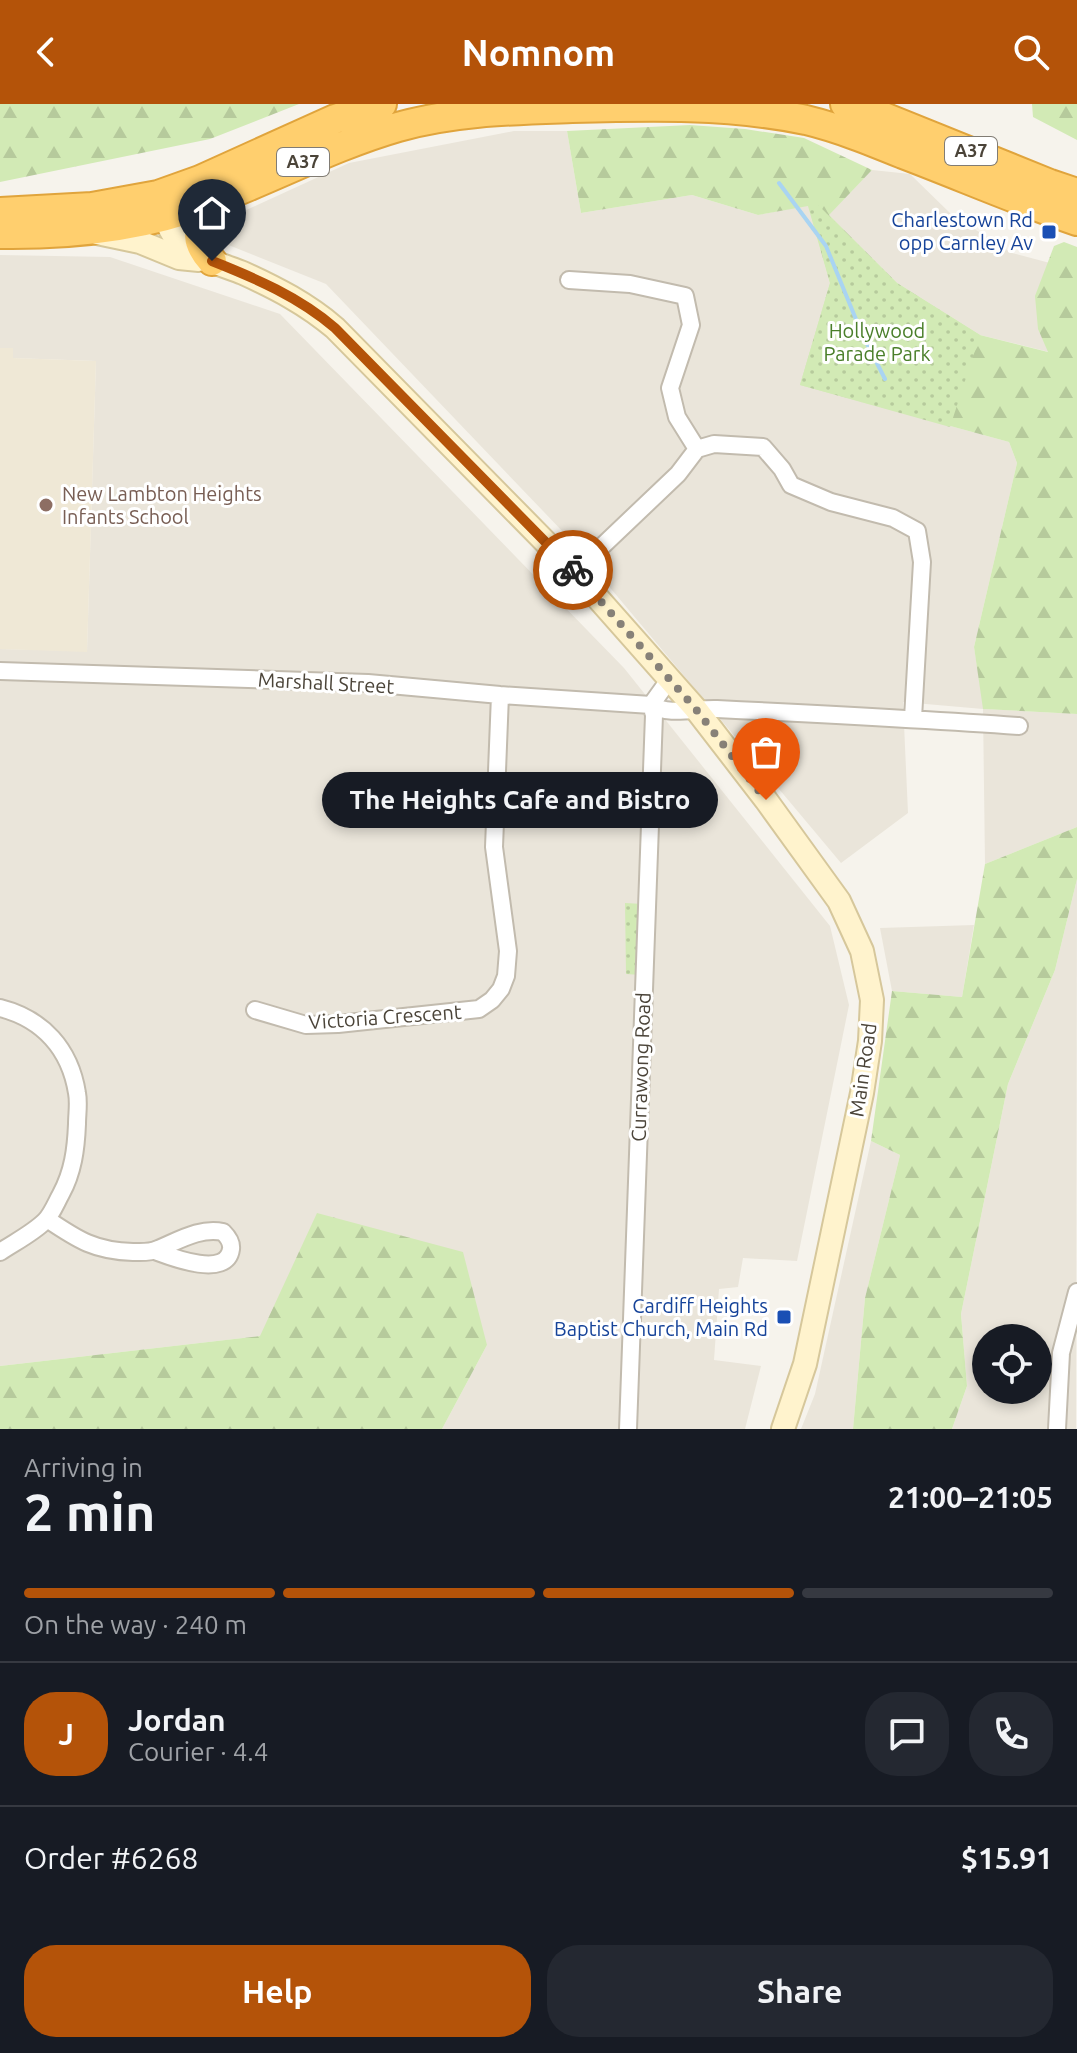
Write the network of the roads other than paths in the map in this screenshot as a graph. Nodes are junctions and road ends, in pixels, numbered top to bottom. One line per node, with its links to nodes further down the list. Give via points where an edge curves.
1 (382, 104): 5 (highway, A37, via 335,119 215,174)
2 (858, 113): 3 (highway, A37); 4 (highway, A37, via 806,120 702,106 457,116 350,143); 7 (highway, A37, via 1037,208)
3 (1077, 193)
4 (209, 203): 5 (highway, A37); 10 (highway, via 199,235)
5 (161, 206): 6 (highway, A37); 8 (highway, A37); 10 (main road, via 177,239)
6 (0, 212)
7 (1077, 221)
8 (82, 232): 9 (highway, A37); 10 (main road, via 140,242 179,258)
9 (0, 234)
10 (212, 261): 13 (main road, Main Road, via 270,286 335,328)
11 (569, 280): 12 (street, via 630,284 685,296 691,325 670,388 677,417)
12 (697, 449): 13 (street, via 678,474); 19 (street, via 714,444 763,447 791,485 917,531 922,562)
13 (575, 572): 15 (main road, Main Road)
14 (0, 671): 16 (street, Marshall Street, via 368,683)
15 (669, 680): 17 (street); 18 (main road, Main Road)
16 (500, 695): 17 (street, Marshall Street); 22 (street, Victoria Crescent, via 494,847 508,951 501,989 479,1009 338,1024 306,1025)
17 (651, 705): 18 (street, Marshall Street, via 660,711); 27 (street, Currawong Road)
18 (695, 708): 19 (street, Marshall Street); 28 (main road, Main Road, via 839,901 862,951 872,1000 862,1093 805,1364)
19 (913, 718): 20 (street, Marshall Street)
20 (1019, 726)
21 (0, 1008): 23 (street, via 34,1021 52,1037 77,1092 75,1154 69,1179)
22 (255, 1010)
23 (47, 1219): 24 (street, via 96,1248); 25 (street)
24 (155, 1251)
25 (0, 1252)
26 (1077, 1292): 29 (street, via 1061,1353)
27 (628, 1429)
28 (783, 1429)
29 (1057, 1429)

